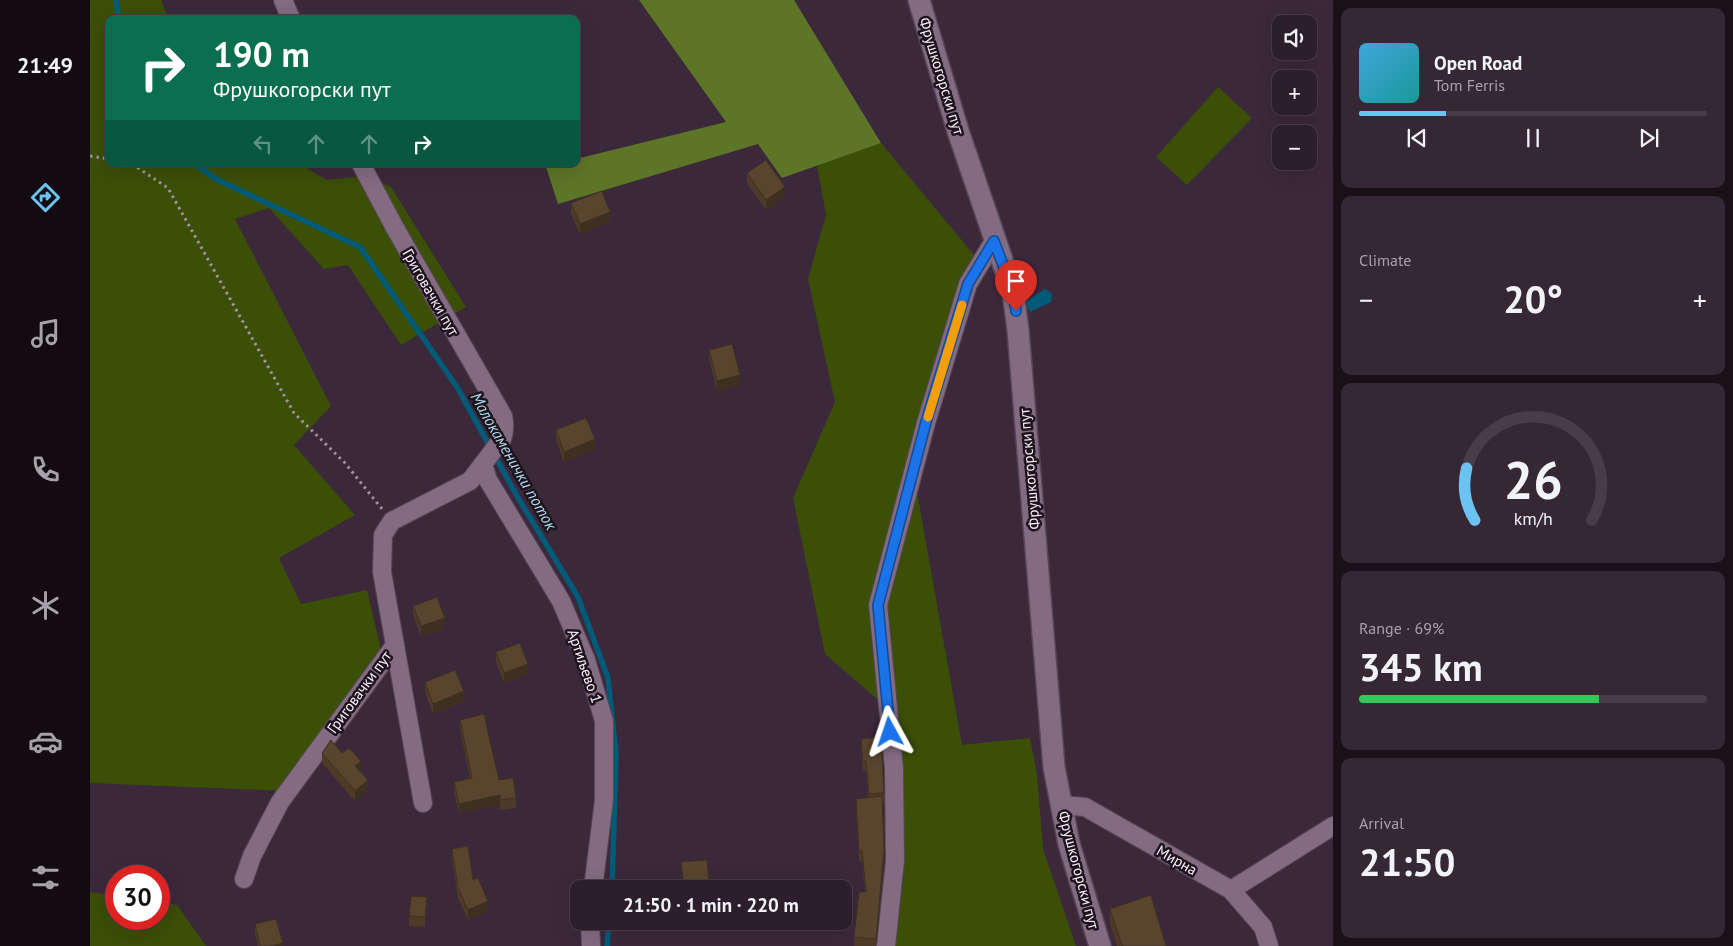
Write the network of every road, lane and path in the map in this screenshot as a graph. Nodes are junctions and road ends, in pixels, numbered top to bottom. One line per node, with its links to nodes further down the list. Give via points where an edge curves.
1 (284, 0): 3 (street)
2 (919, 0): 8 (street, Фрушкогорски пут)
3 (290, 15)
4 (90, 156): 5 (path)
5 (105, 158)
6 (136, 167): 10 (path, via 168,188 294,413 345,462)
7 (363, 167): 9 (street, Григовачки пут, via 503,416 505,431 502,439)
8 (994, 241): 13 (street, Фрушкогорски пут, via 1013,292 1018,330 1048,706); 20 (street, via 968,284 926,422 878,605 894,777 895,861)
9 (483, 465): 10 (street, Григовачки пут, via 470,481); 16 (street, Артиљево 1, via 488,480 561,601 586,660 604,721 604,800)
10 (392, 521): 11 (street, Григовачки пут, via 383,534 382,572)
11 (395, 645): 12 (street); 15 (street, Григовачки пут, via 280,802)
12 (423, 803)
13 (1061, 805): 17 (street, Мирна, via 1084,807); 21 (street, Фрушкогорски пут, via 1069,844)
14 (1333, 826): 17 (street)
15 (244, 879)
16 (594, 880)
17 (1231, 890): 22 (street, Мирна, via 1262,927)
18 (590, 930): 19 (street)
19 (591, 946)
20 (886, 946)
21 (1100, 946)
22 (1269, 946)

